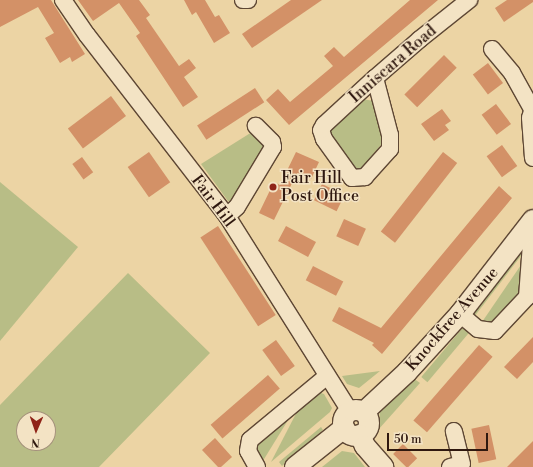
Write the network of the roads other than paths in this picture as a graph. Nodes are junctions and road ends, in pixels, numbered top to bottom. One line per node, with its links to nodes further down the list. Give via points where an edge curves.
1 (63, 0): 10 (street, Fair Hill)
2 (243, 0): 3 (street)
3 (248, 0)
4 (468, 0): 6 (street, Inniscara Road)
5 (492, 49): 7 (street, via 512,73)
6 (375, 78): 6 (street, Inniscara Road, via 390,135 390,149 366,178 352,178 324,139 321,130)
7 (532, 109): 9 (street)
8 (256, 126): 10 (street, via 272,142 273,147 237,207)
9 (533, 158)
10 (227, 216): 13 (street, Fair Hill)
11 (529, 225): 12 (street, Knockfree Avenue); 12 (street, via 531,244 527,297 495,331 478,329)
12 (460, 314): 14 (street, Knockfree Avenue, via 407,372)
13 (327, 376): 14 (street, Fair Hill); 16 (street, via 250,440 248,452)
14 (354, 422): 17 (street, Knockfree Avenue); 18 (street, via 365,446)
15 (454, 431): 19 (street, via 462,464)
16 (257, 467)
17 (295, 467)
18 (383, 467)
19 (450, 467)

